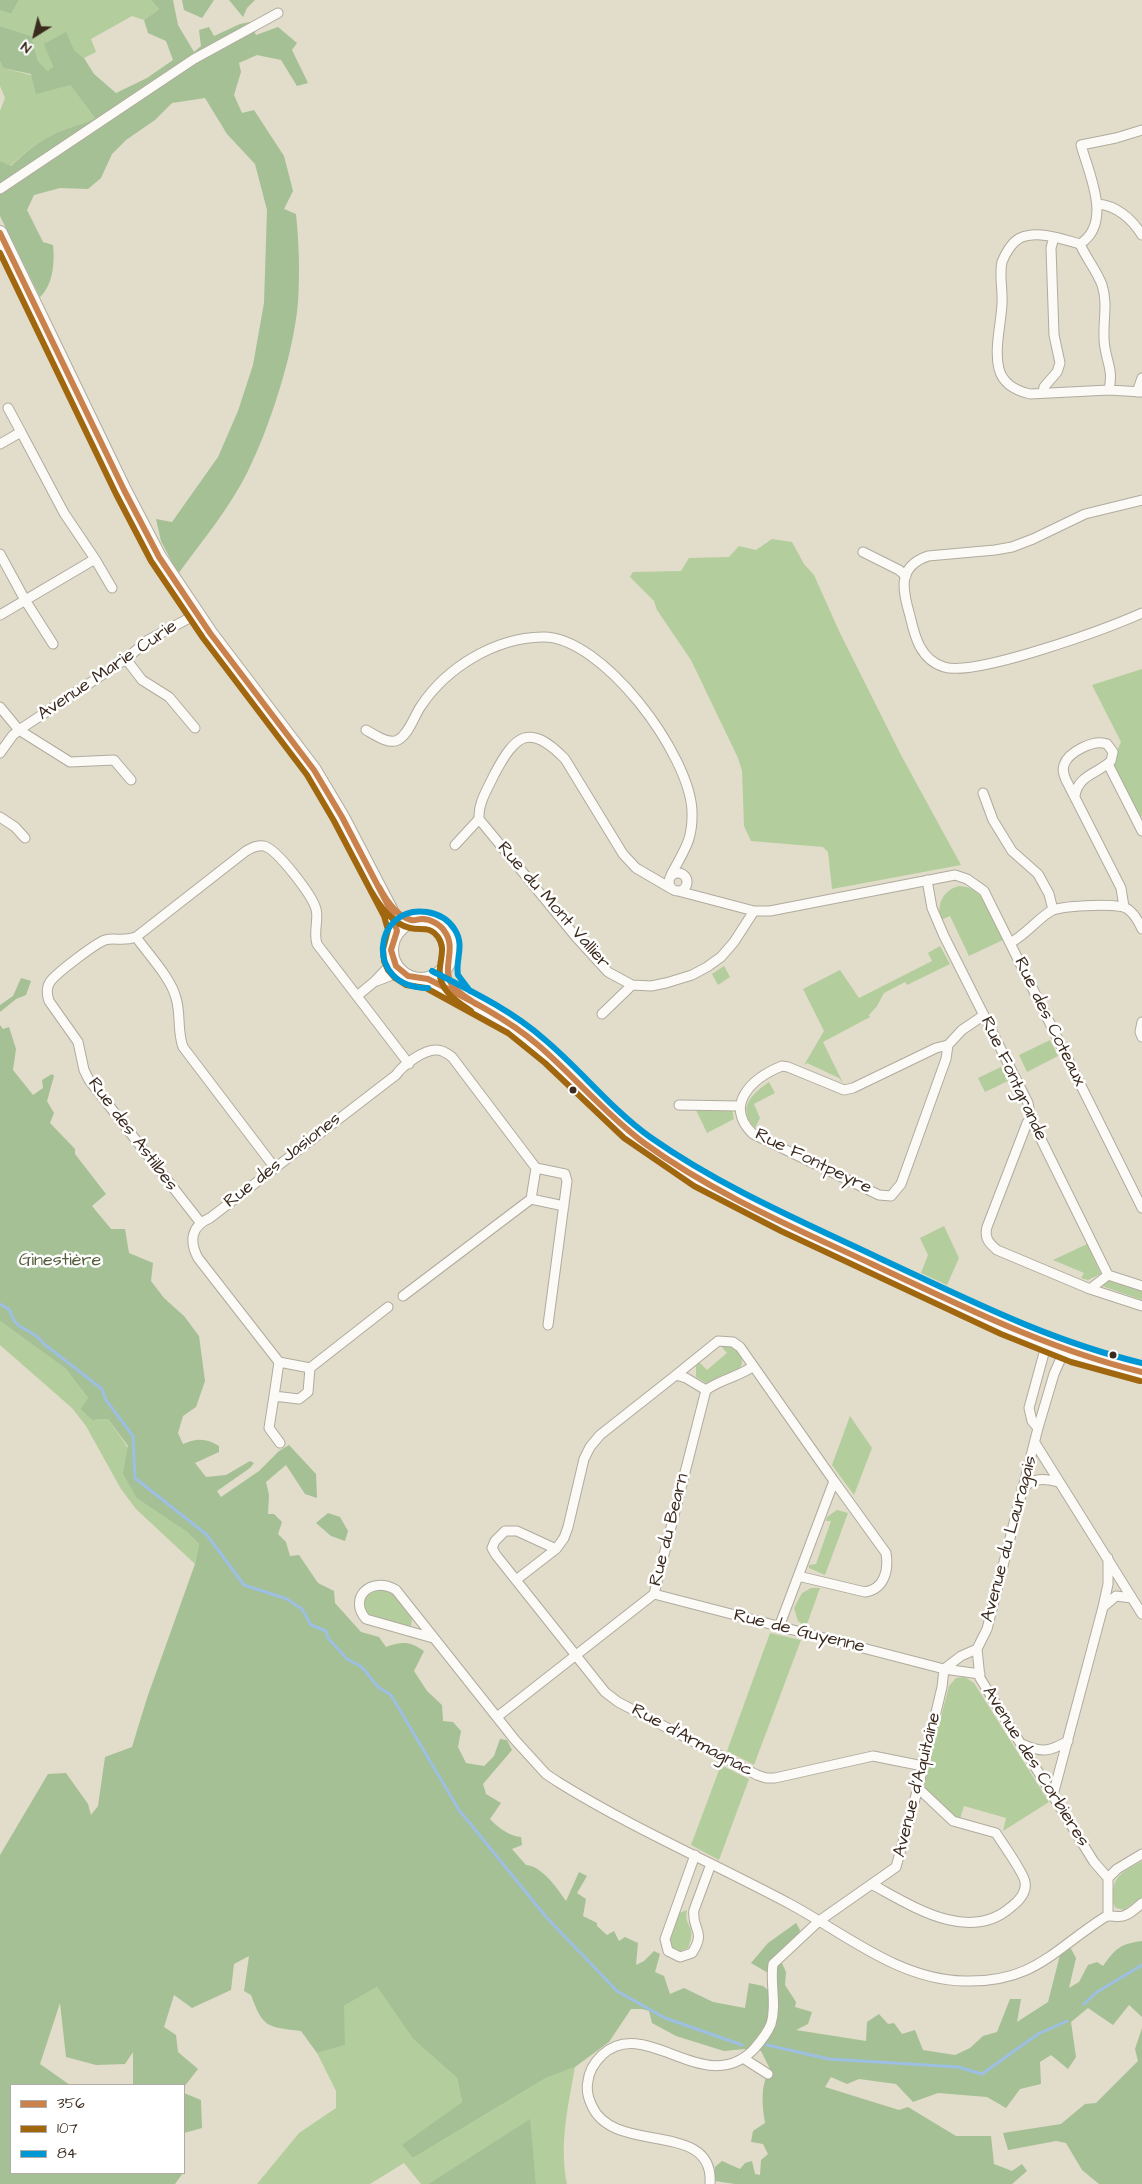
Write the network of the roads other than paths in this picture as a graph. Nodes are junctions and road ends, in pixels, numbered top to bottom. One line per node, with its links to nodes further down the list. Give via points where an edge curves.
1 (278, 12): 3 (street, via 194,59)
2 (1142, 130): 4 (street, via 1081,145)
3 (0, 189)
4 (1097, 204): 6 (street, via 1109,205 1119,211 1137,226); 8 (street, via 1095,227)
5 (0, 233): 24 (main road, via 124,490 159,557)
6 (1142, 235)
7 (1054, 238): 8 (street); 11 (street, via 1051,248 1053,318 1060,363); 11 (street, via 1034,235 1020,238 1005,254 1002,264 999,369 1011,386 1020,392)
8 (1080, 244): 10 (street, via 1102,284 1105,348 1111,370)
9 (1142, 378): 12 (street)
10 (1109, 390): 11 (street); 12 (street)
11 (1043, 392)
12 (1140, 392)
13 (8, 408): 14 (street)
14 (21, 432): 15 (street); 19 (street, via 64,513)
15 (0, 444)
16 (1142, 500): 20 (street, via 1079,516 1012,547 928,556 910,567)
17 (863, 552): 20 (street)
18 (0, 554): 22 (street)
19 (95, 559): 21 (street); 22 (street)
20 (906, 576): 23 (street, via 904,592 915,640 925,655 945,668 972,668 1032,652)
21 (112, 588)
22 (25, 600): 25 (street); 26 (street)
23 (1142, 613)
24 (197, 614): 27 (street, Avenue Marie Curie, via 148,640); 47 (main road, via 314,770)
25 (0, 615)
26 (53, 644)
27 (126, 659): 29 (street, via 142,680 169,697); 30 (street, Avenue Marie Curie)
28 (0, 707): 30 (street, Avenue Marie Curie)
29 (195, 728)
30 (19, 730): 32 (street, Avenue Marie Curie); 34 (street, via 70,762 114,760)
31 (366, 730): 42 (street, via 396,742 434,689 468,660 520,639 554,637 588,654 606,669 626,687 661,732 679,766 689,796 692,810)
32 (0, 753)
33 (1108, 764): 36 (street, via 1082,780 1076,787); 36 (street, via 1112,752 1103,742 1092,744 1069,757 1063,771); 39 (street)
34 (131, 780)
35 (983, 793): 50 (street, via 993,820 1012,851 1038,874)
36 (1075, 796): 49 (street, via 1121,888)
37 (0, 817): 40 (street)
38 (479, 819): 41 (street); 46 (street, via 482,799 513,743 522,738 544,740 565,759 623,854 636,868); 60 (street, Rue du Mont Vallier, via 608,972)
39 (1142, 831)
40 (25, 838)
41 (455, 844)
42 (687, 848): 43 (street); 44 (street)
43 (671, 875): 44 (street, via 680,873); 46 (street, via 668,880)
44 (686, 878): 46 (street, via 686,886); 48 (street)
45 (927, 880): 51 (street, Rue des Coteaux, via 770,911); 56 (street, Rue des Coteaux, via 955,875 976,884 984,892); 64 (street, Rue Fontgrande, via 932,908)
46 (672, 888): 48 (street, Rue des Coteaux)
47 (380, 890): 52 (main road, via 398,911); 54 (main road)
48 (702, 897): 51 (street, Rue des Coteaux)
49 (1124, 907): 50 (street); 53 (street, via 1137,918)
50 (1053, 910): 56 (street, via 1022,937)
51 (754, 911): 60 (street, Rue du Mont Vallier, via 734,942 707,967 666,983 651,986)
52 (413, 920): 54 (main road); 57 (main road, via 423,919 442,928 451,945)
53 (1142, 929)
54 (397, 931): 58 (main road, via 391,946)
55 (136, 937): 61 (street, via 246,851 254,846 265,846 275,852 313,900 317,912 314,935 317,944); 72 (street, via 172,987 177,999 179,1036 183,1047); 77 (street, Rue des Astilbes, via 126,941 107,939 95,944 55,976 47,994 78,1042 84,1070 90,1080)
56 (1010, 943): 76 (street, Rue des Coteaux)
57 (447, 965): 59 (main road); 62 (main road, via 450,981)
58 (397, 967): 59 (main road, via 408,977); 61 (street)
59 (428, 979): 62 (main road)
60 (632, 984): 63 (street)
61 (357, 996): 68 (street)
62 (463, 998): 85 (main road, via 524,1033 624,1127 693,1176 888,1272)
63 (602, 1014)
64 (984, 1015): 67 (street, via 962,1030); 71 (street, Rue Fontgrande, via 1028,1103)
65 (1142, 1022): 66 (street)
66 (1142, 1037)
67 (948, 1045): 70 (street, via 844,1090 782,1066 750,1086); 70 (street, Rue Fontpeyre, via 946,1059 901,1184 891,1196 879,1194 752,1134 742,1121)
68 (409, 1064): 72 (street, Rue des Jasiones); 73 (street, Rue des Jasiones, via 430,1051 445,1052 459,1065)
69 (679, 1105): 70 (street)
70 (740, 1106)
71 (1031, 1119): 78 (street, Rue Fontgrande); 80 (street, via 985,1233 990,1245 997,1250)
72 (275, 1168): 77 (street, Rue des Jasiones, via 210,1218)
73 (536, 1168): 74 (street); 75 (street, via 565,1174 568,1181)
74 (531, 1200): 75 (street); 81 (street)
75 (564, 1206): 84 (street)
76 (1142, 1208)
77 (200, 1222): 87 (street, via 192,1243 198,1258)
78 (1108, 1275): 79 (street); 80 (street)
79 (1142, 1286)
80 (1090, 1289): 82 (street)
81 (403, 1296)
82 (1142, 1306)
83 (388, 1307): 89 (street)
84 (548, 1325)
85 (1047, 1342): 86 (main road); 94 (street, via 1029,1408 1032,1421)
86 (1065, 1349): 90 (main road); 94 (street, Avenue du Lauragais)
87 (278, 1362): 89 (street); 93 (street)
88 (752, 1367): 91 (street, via 740,1347 733,1342 718,1341); 92 (street); 97 (street)
89 (310, 1368): 93 (street, via 308,1392 299,1399)
90 (1138, 1369)
91 (676, 1375): 92 (street); 100 (street, via 600,1435 590,1447 568,1527)
92 (706, 1390): 104 (street, Rue du Bearn)
93 (274, 1396): 95 (street, via 269,1428)
94 (1038, 1428): 96 (street, Avenue du Lauragais)
95 (280, 1443)
96 (1035, 1443): 98 (street); 99 (street, Avenue du Lauragais)
97 (834, 1481): 102 (street); 102 (street, via 886,1553 885,1576 880,1586 865,1592)
98 (1058, 1482): 99 (street, via 1043,1478); 101 (street)
99 (1022, 1488): 110 (street, Avenue du Lauragais, via 987,1629)
100 (556, 1549): 103 (street); 103 (street, Rue d'Armagnac, via 517,1531 505,1531 492,1548)
101 (1108, 1558): 105 (street); 106 (street, via 1108,1584)
102 (798, 1576): 108 (street)
103 (516, 1580): 111 (street, Rue d'Armagnac)
104 (654, 1594): 108 (street, Rue de Guyenne); 111 (street, Rue du Bearn)
105 (1132, 1598): 106 (street, via 1116,1596); 107 (street)
106 (1103, 1607): 115 (street)
107 (1142, 1614)
108 (779, 1627): 112 (street, Rue de Guyenne)
109 (435, 1640): 109 (street, via 396,1590 376,1584 361,1597 360,1610 366,1619); 114 (street)
110 (977, 1649): 112 (street); 113 (street, Avenue des Corbieres)
111 (576, 1657): 114 (street, Rue du Bearn); 117 (street, Rue d'Armagnac, via 605,1692 618,1702 766,1778 873,1756)
112 (944, 1669): 113 (street, Rue de Guyenne); 117 (street, Avenue d'Aquitaine)
113 (980, 1674): 116 (street, Avenue des Corbieres)
114 (497, 1717): 121 (street, via 534,1762 558,1782)
115 (1068, 1741): 116 (street, via 1052,1750 1037,1750); 119 (street)
116 (1021, 1743): 119 (street, Avenue des Corbieres)
117 (923, 1766): 118 (street, Avenue d'Aquitaine)
118 (918, 1788): 124 (street, Avenue d'Aquitaine, via 896,1867); 124 (street, via 953,1821 996,1833 1025,1880 1025,1890 1021,1898 1000,1916 971,1922 939,1918)
119 (1052, 1795): 123 (street, Avenue des Corbieres, via 1094,1862)
120 (1142, 1854): 123 (street)
121 (695, 1855): 122 (street); 122 (street, via 665,1939 668,1951 680,1957 692,1953 699,1937 694,1910)
122 (711, 1864): 127 (street)
123 (1108, 1878): 126 (street)
124 (873, 1885): 127 (street, Avenue d'Aquitaine)
125 (1142, 1903): 126 (street, via 1123,1916)
126 (1108, 1916): 127 (street, via 1037,1966 1005,1978 982,1981 948,1980 920,1974 874,1953)
127 (819, 1921): 128 (street, Avenue d'Aquitaine, via 772,1964 771,2024 761,2041)
128 (743, 2058): 129 (street); 130 (street, via 714,2067 646,2045 624,2044 605,2053 590,2070 587,2092 593,2109 605,2124 628,2134 690,2147 707,2164)
129 (768, 2074)
130 (710, 2184)

